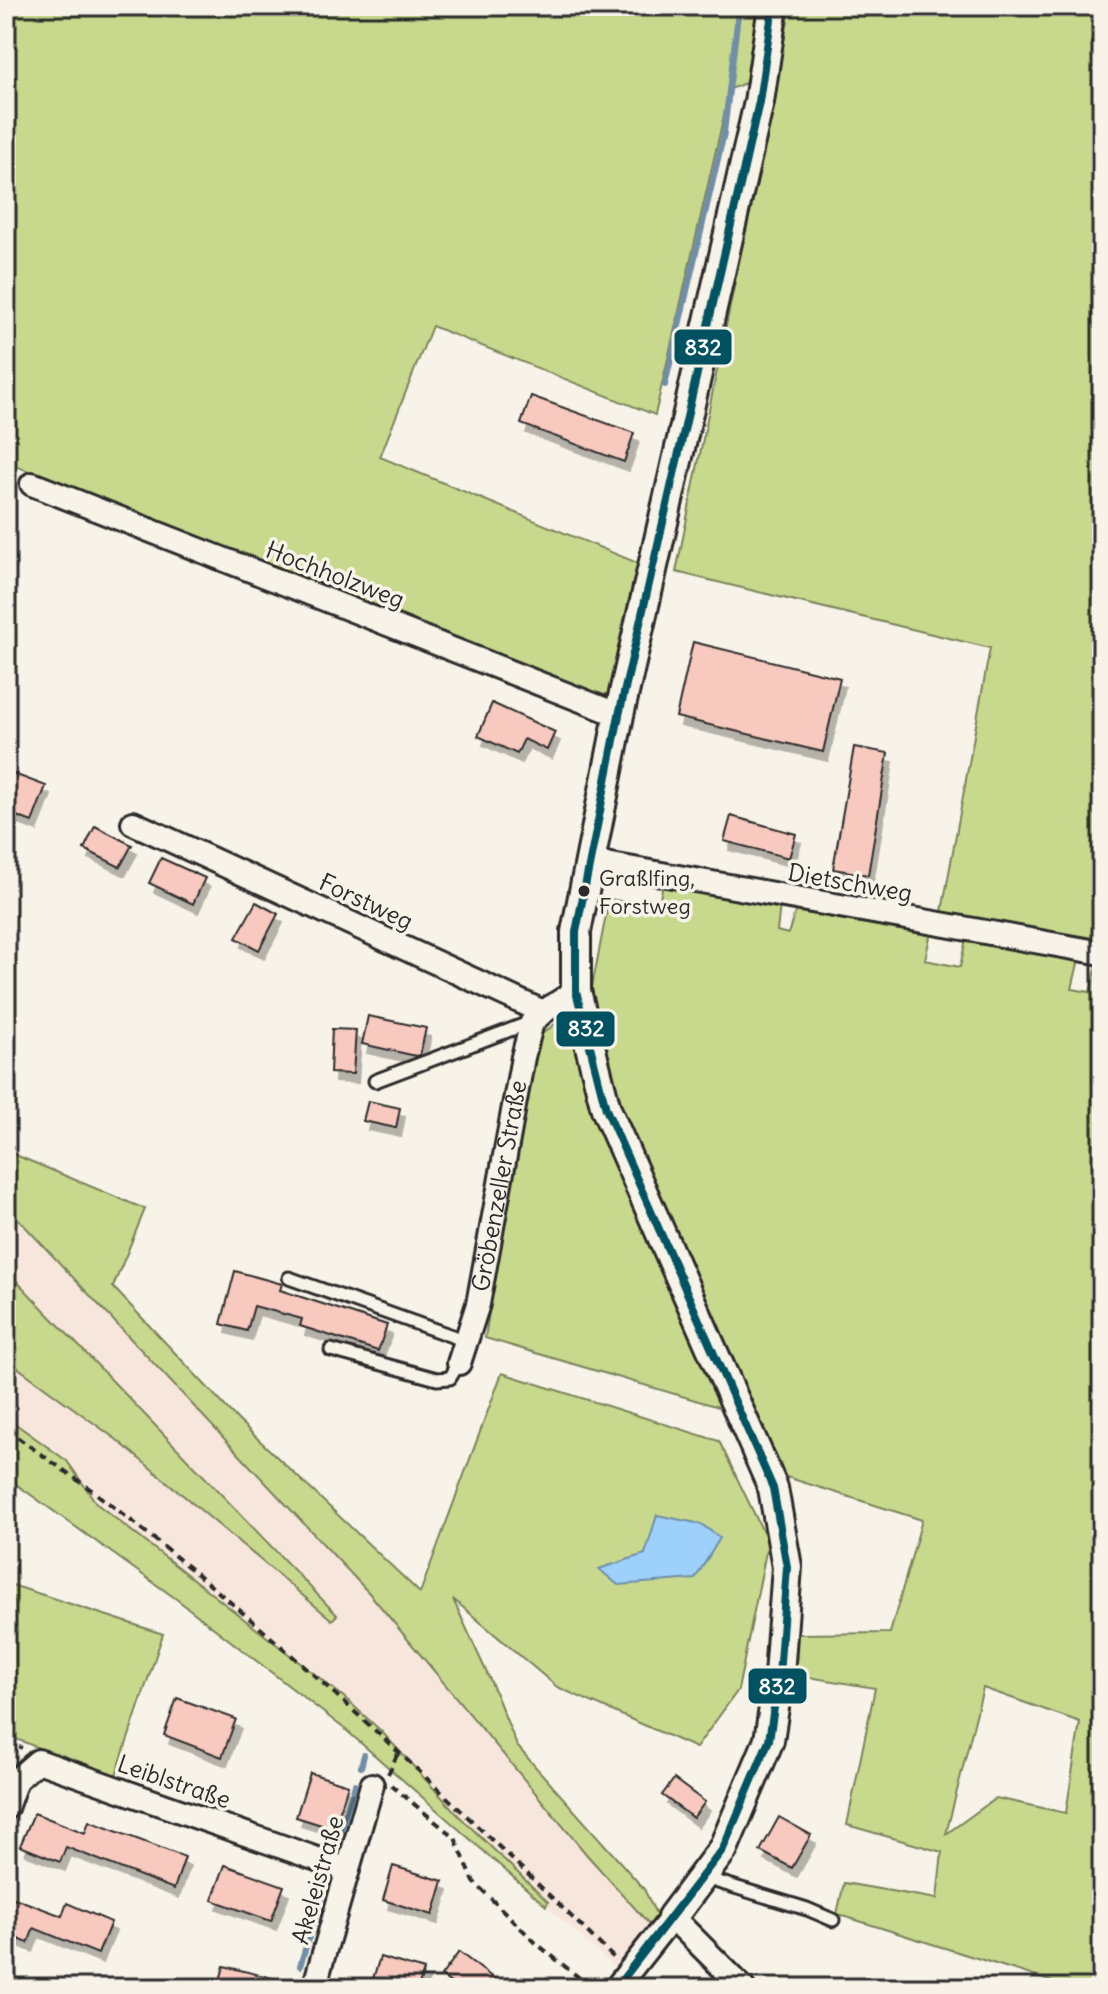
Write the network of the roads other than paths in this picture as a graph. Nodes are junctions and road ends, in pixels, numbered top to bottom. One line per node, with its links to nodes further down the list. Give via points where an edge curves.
1 (773, 6): 3 (street, via 759,102)
2 (32, 484): 3 (street, Hochholzweg)
3 (619, 715): 5 (street)
4 (133, 823): 8 (street, Forstweg)
5 (589, 861): 6 (street, Dietschweg); 7 (street, via 576,932)
6 (1102, 953)
7 (576, 991): 8 (street); 17 (street, via 606,1109 773,1488 787,1567 769,1740 723,1849)
8 (537, 1017): 9 (lane); 11 (street, Gröbenzeller Straße, via 523,1057 478,1304)
9 (375, 1081)
10 (289, 1278): 11 (lane)
11 (466, 1341): 13 (street, Gröbenzeller Straße)
12 (331, 1350): 13 (lane, via 437,1379 450,1378)
13 (459, 1363)
14 (372, 1785): 16 (street, Akeleistraße)
15 (6, 1808): 16 (street, Leiblstraße, via 16,1780 38,1761)
16 (348, 1870): 20 (street, Akeleistraße)
17 (702, 1877): 18 (street); 19 (lane)
18 (672, 1917): 21 (street); 22 (street)
19 (833, 1920)
20 (314, 1988)
21 (616, 1988)
22 (743, 1988)

